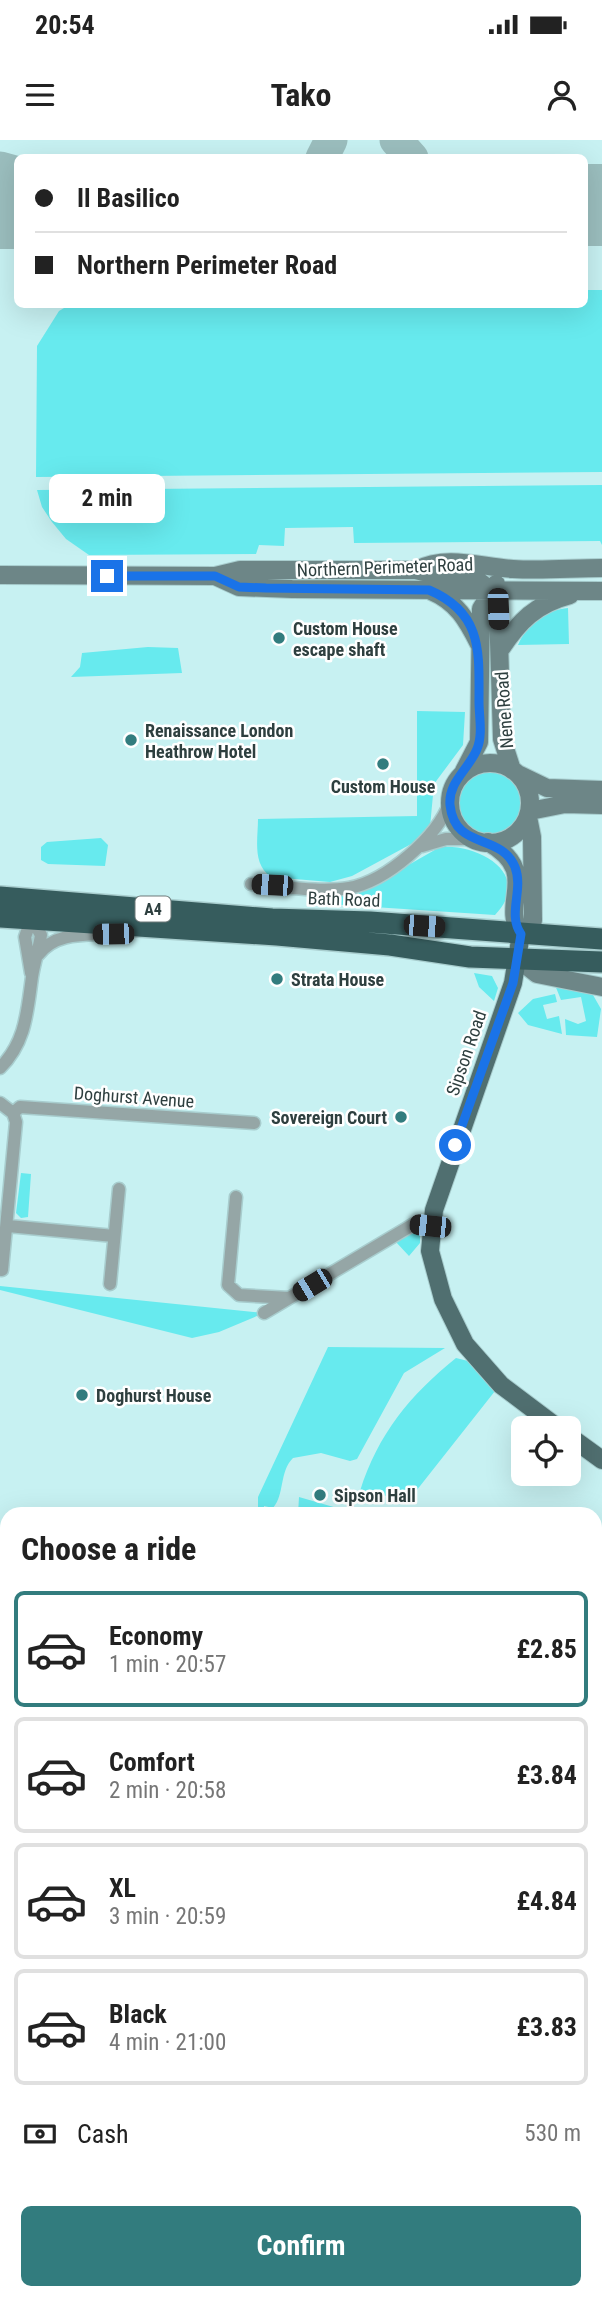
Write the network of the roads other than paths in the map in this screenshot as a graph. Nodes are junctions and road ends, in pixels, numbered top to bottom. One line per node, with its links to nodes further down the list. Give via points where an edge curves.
1 (602, 568): 2 (street, Northern Perimeter Road)
2 (513, 569): 3 (street, Northern Perimeter Road, via 432,562); 7 (street)
3 (416, 570): 5 (street, Northern Perimeter Road, via 240,570); 7 (street, via 475,577)
4 (0, 575): 5 (street, Northern Perimeter Road)
5 (215, 576): 6 (street, Northern Perimeter Road, via 239,587)
6 (429, 590): 7 (street, Northern Perimeter Road); 9 (street, via 444,596 461,612)
7 (490, 590): 8 (street, Northern Perimeter Road); 9 (street, Nene Road, via 481,609); 10 (street, Nene Road, via 498,609)
8 (593, 591): 10 (street, Nene Road, via 552,600 532,611)
9 (479, 644): 11 (street, Nene Road, via 479,742)
10 (500, 650): 12 (street, Nene Road, via 502,739)
11 (464, 771): 12 (street, via 493,762); 14 (street)
12 (515, 772): 13 (street, via 547,788); 16 (street, via 529,794)
13 (602, 790)
14 (450, 802): 17 (street, via 455,824); 18 (street, via 439,827)
15 (602, 805): 16 (street, via 565,804)
16 (529, 814): 17 (street, via 522,829 509,838); 24 (street, via 533,920)
17 (480, 841): 18 (street, via 446,839); 24 (street, via 514,866 514,924)
18 (422, 846): 19 (street, via 354,887)
19 (251, 884)
20 (0, 897): 21 (highway, Bath Road / A4)
21 (32, 909): 22 (highway, Bath Road / A4); 23 (highway, Bath Road / A4); 24 (highway, Bath Road / A4); 26 (street, via 41,934); 29 (street, via 25,937)
22 (0, 917)
23 (159, 928): 26 (street, Bath Road, via 63,938); 27 (highway, Bath Road / A4, via 289,936)
24 (521, 934): 25 (highway, Bath Road / A4); 27 (main road, Sipson Road)
25 (602, 939)
26 (38, 955): 29 (street)
27 (519, 960): 28 (highway, Bath Road / A4); 30 (street, via 544,977); 37 (main road, Sipson Road)
28 (602, 962)
29 (32, 975): 31 (street, via 27,1023 13,1054)
30 (602, 987)
31 (0, 1068)
32 (0, 1103): 33 (street)
33 (13, 1113): 34 (street, Doghurst Avenue, via 20,1107); 38 (street, via 16,1122)
34 (254, 1123)
35 (119, 1189): 39 (street)
36 (236, 1197): 42 (street, via 228,1285 239,1294)
37 (430, 1226): 42 (street, via 414,1224); 44 (main road, Sipson Road, via 435,1278 465,1343 501,1385)
38 (4, 1231): 39 (street); 40 (street)
39 (114, 1236): 41 (street)
40 (2, 1270)
41 (110, 1284)
42 (290, 1298): 43 (street)
43 (264, 1313)
44 (542, 1416)
45 (581, 1445): 46 (main road)
46 (602, 1460)

